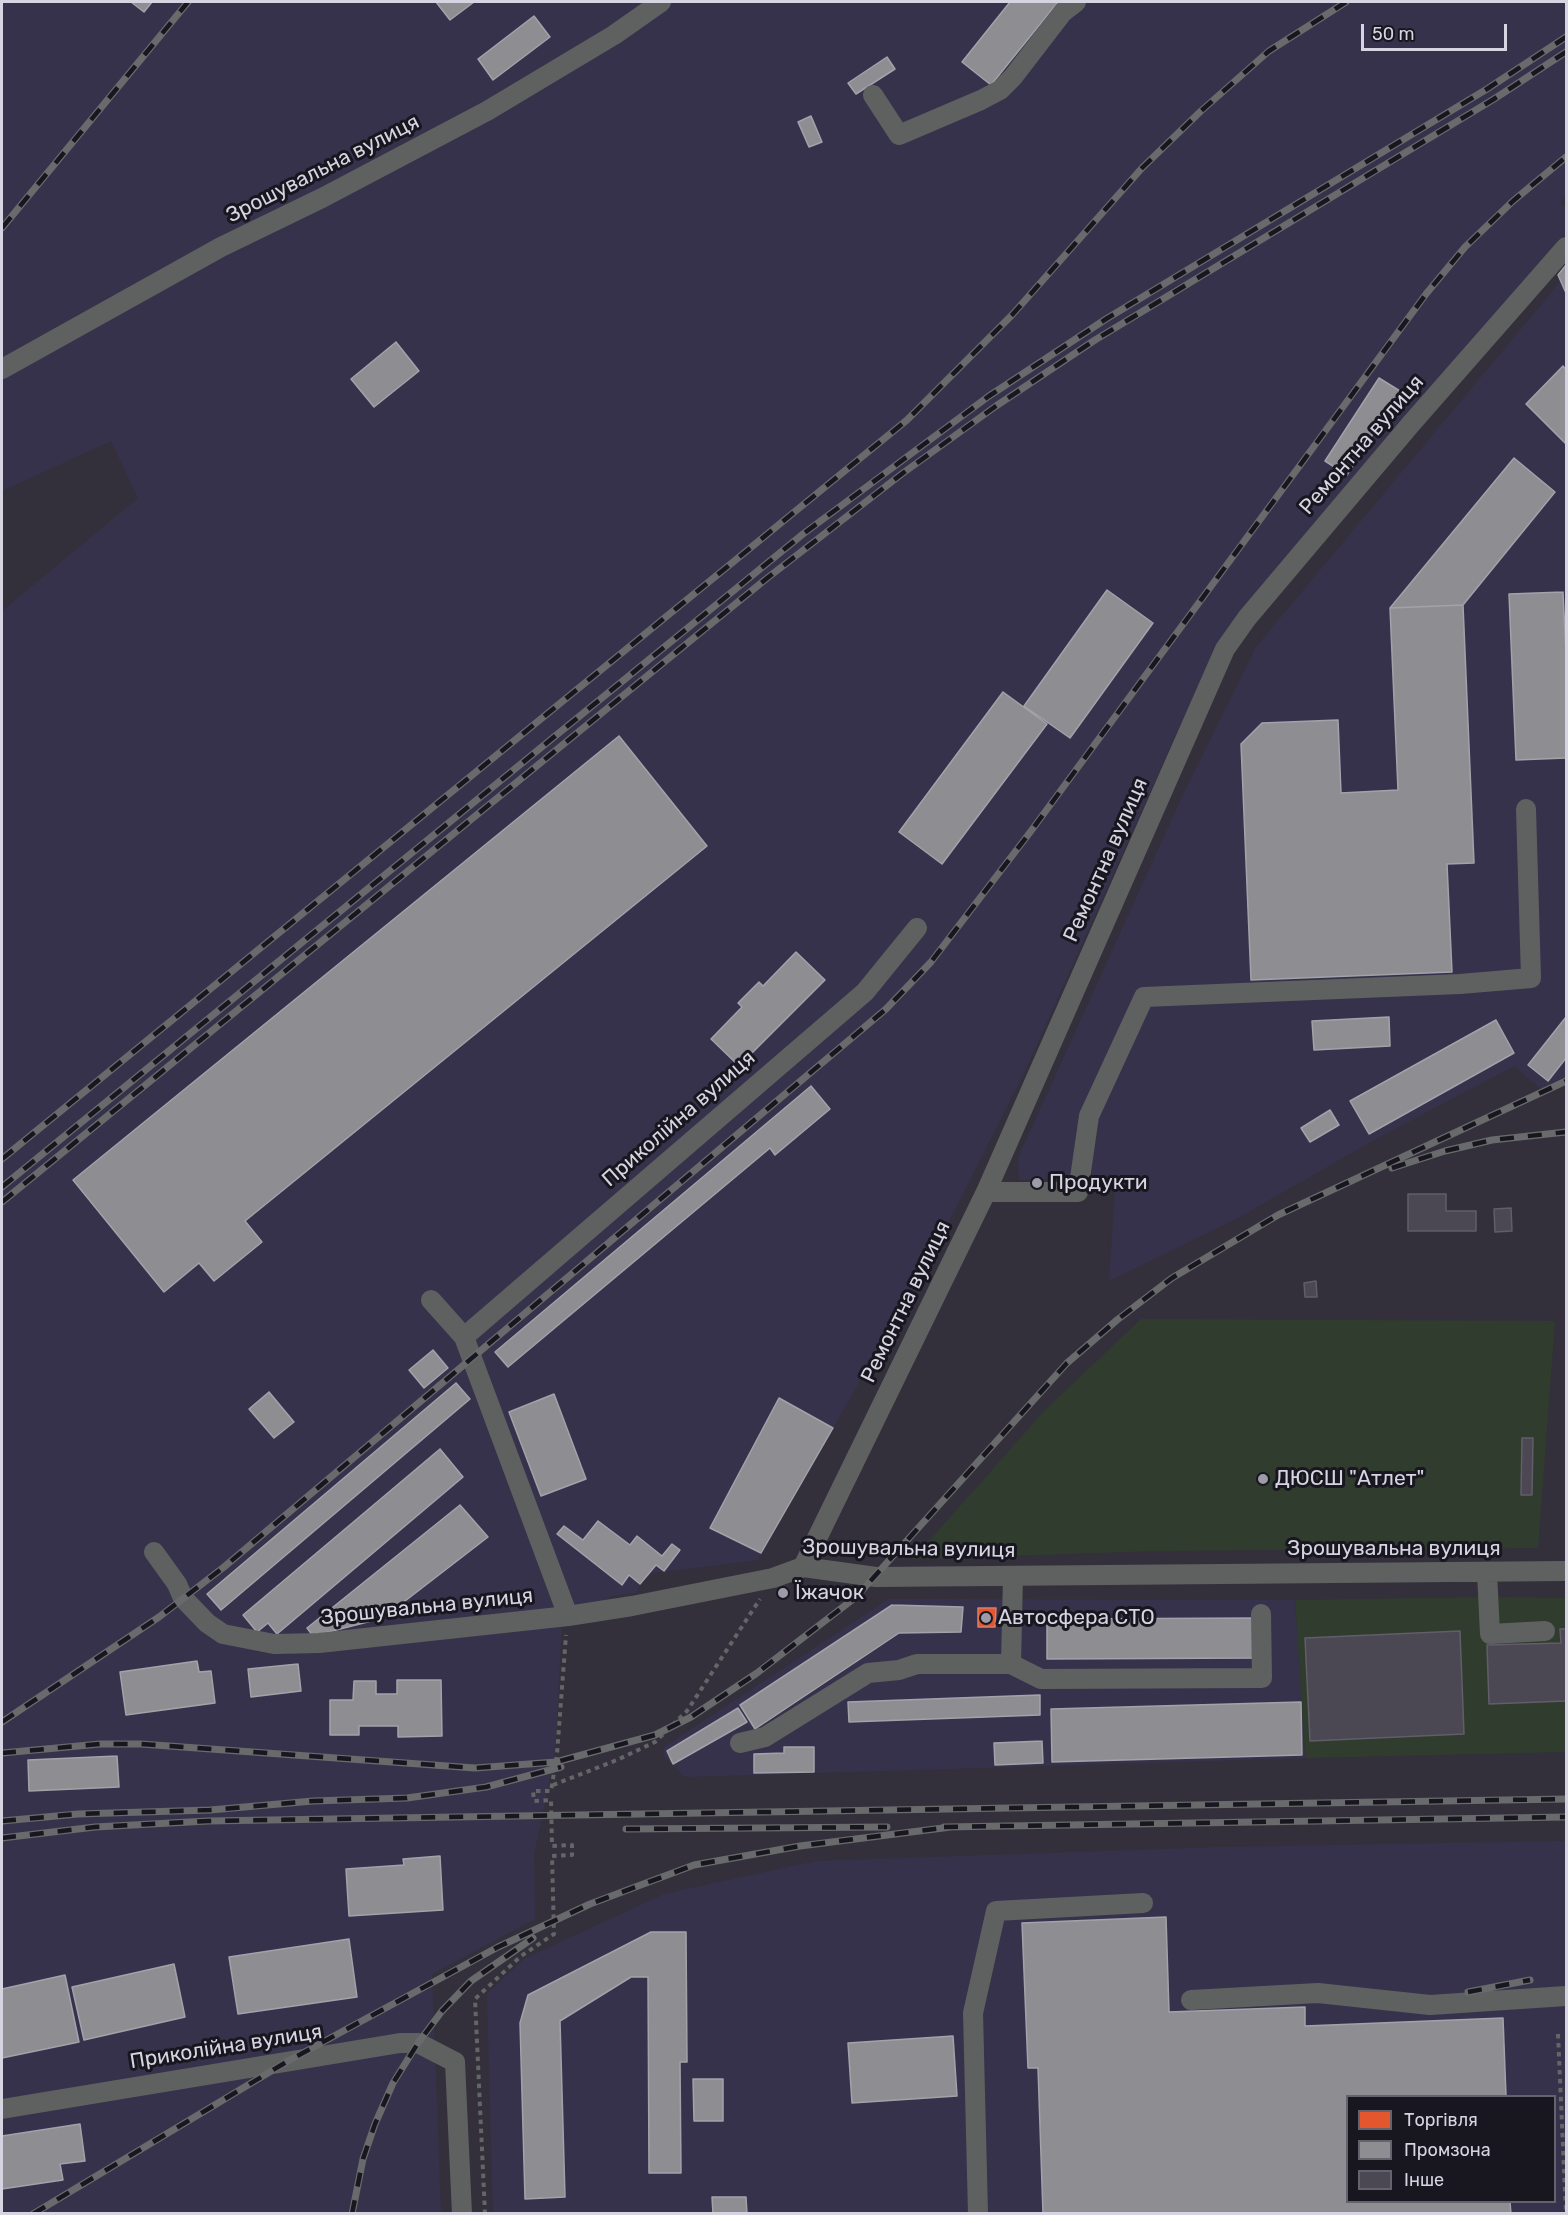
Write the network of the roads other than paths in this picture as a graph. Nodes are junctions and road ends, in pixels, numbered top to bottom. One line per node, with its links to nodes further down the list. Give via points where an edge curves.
1 (661, 2): 5 (street, Зрошувальна вулиця, via 488,111 221,247)
2 (1077, 2): 3 (street, via 1063,12 1000,90 981,100 899,135)
3 (873, 95)
4 (1566, 247): 8 (street, Ремонтна вулиця, via 1410,425 1225,649)
5 (2, 369)
6 (1526, 809): 8 (street, via 1531,978 1144,997 1089,1116 1078,1192)
7 (917, 928): 10 (street, Приколійна вулиця, via 864,992)
8 (986, 1192): 12 (street, Ремонтна вулиця)
9 (431, 1300): 10 (street)
10 (464, 1337): 17 (street)
11 (154, 1552): 17 (street, Зрошувальна вулиця, via 183,1598 207,1623 223,1634 274,1644 319,1643)
12 (803, 1567): 15 (street, Зрошувальна вулиця, via 876,1577); 17 (street, Зрошувальна вулиця, via 773,1578)
13 (1566, 1571): 14 (street, Зрошувальна вулиця)
14 (1487, 1572): 15 (street, Зрошувальна вулиця); 18 (street, via 1490,1634)
15 (1013, 1576): 19 (street)
16 (1261, 1614): 19 (street, via 1262,1678 1041,1679)
17 (568, 1616)
18 (1545, 1631)
19 (1011, 1664): 20 (street, via 917,1664 868,1673 765,1737)
20 (740, 1743)
21 (1143, 1903): 26 (street, via 996,1911 973,2013)
22 (1566, 1996): 23 (street, via 1430,2005 1318,1993)
23 (1191, 2000)
24 (2, 2109): 25 (street, Приколійна вулиця, via 418,2043 455,2062)
25 (462, 2214)
26 (978, 2214)

